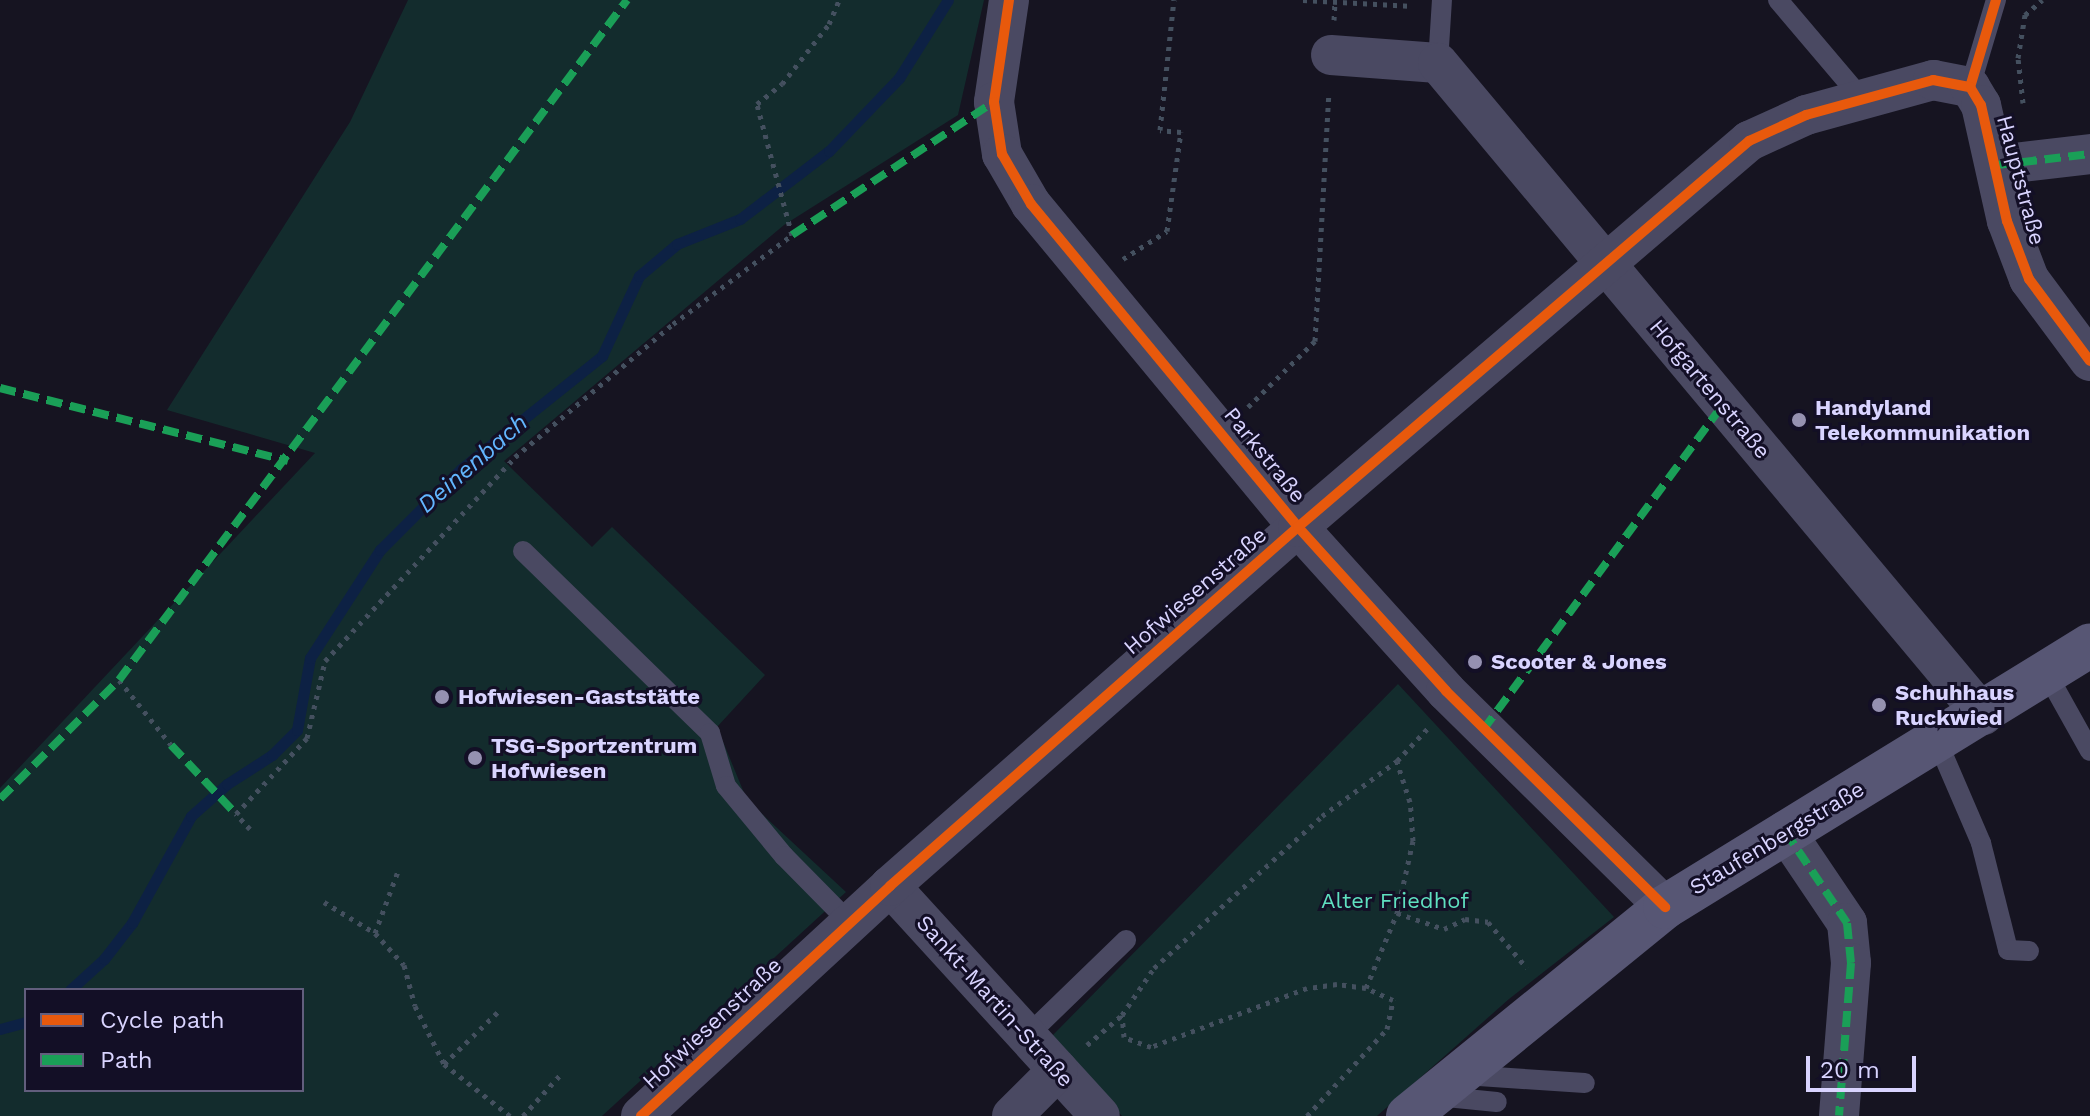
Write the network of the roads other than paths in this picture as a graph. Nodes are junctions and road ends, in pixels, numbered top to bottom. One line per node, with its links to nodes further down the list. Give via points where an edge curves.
1 (1009, 0): 13 (street, Parkstraße, via 994,102 1002,154 1031,204)
2 (1778, 0): 8 (lane)
3 (1996, 0): 7 (lane)
4 (1442, 4): 6 (lane)
5 (1331, 55): 6 (street)
6 (1438, 63): 11 (street, Hofgartenstraße)
7 (1952, 84): 8 (street, Hofwiesenstraße); 10 (street, Hauptstraße, via 1981,105)
8 (1862, 99): 11 (street, Hofwiesenstraße, via 1806,115 1749,141)
9 (2090, 154): 10 (street)
10 (2013, 162): 12 (street, Hauptstraße, via 2007,221 2029,279)
11 (1605, 264): 13 (street, Hofwiesenstraße); 17 (street, Hofgartenstraße)
12 (2090, 361)
13 (1298, 527): 21 (street, Hofwiesenstraße); 22 (street, Parkstraße, via 1483,730)
14 (523, 551): 23 (lane, via 710,733 726,786)
15 (2090, 646): 16 (street, Staufenbergstraße)
16 (2047, 674): 17 (street, Staufenbergstraße); 19 (lane)
17 (1983, 715): 18 (street, Staufenbergstraße)
18 (1938, 743): 20 (street, Staufenbergstraße); 25 (lane, via 1981,843 2008,950)
19 (2090, 751)
20 (1785, 831): 22 (street, Staufenbergstraße); 34 (street, via 1847,923 1851,963)
21 (890, 886): 23 (street, Hofwiesenstraße); 26 (street, Sankt-Martin-Straße)
22 (1665, 907): 29 (street, Staufenbergstraße)
23 (850, 923): 31 (street, Hofwiesenstraße)
24 (1126, 940): 26 (lane)
25 (2029, 951)
26 (1027, 1036): 27 (street, Sankt-Martin-Straße)
27 (1058, 1070): 32 (street); 33 (street, Sankt-Martin-Straße)
28 (1585, 1083): 29 (lane)
29 (1432, 1095): 30 (lane)
30 (1497, 1102)
31 (641, 1116)
32 (1012, 1116)
33 (1100, 1116)
34 (1839, 1116)

